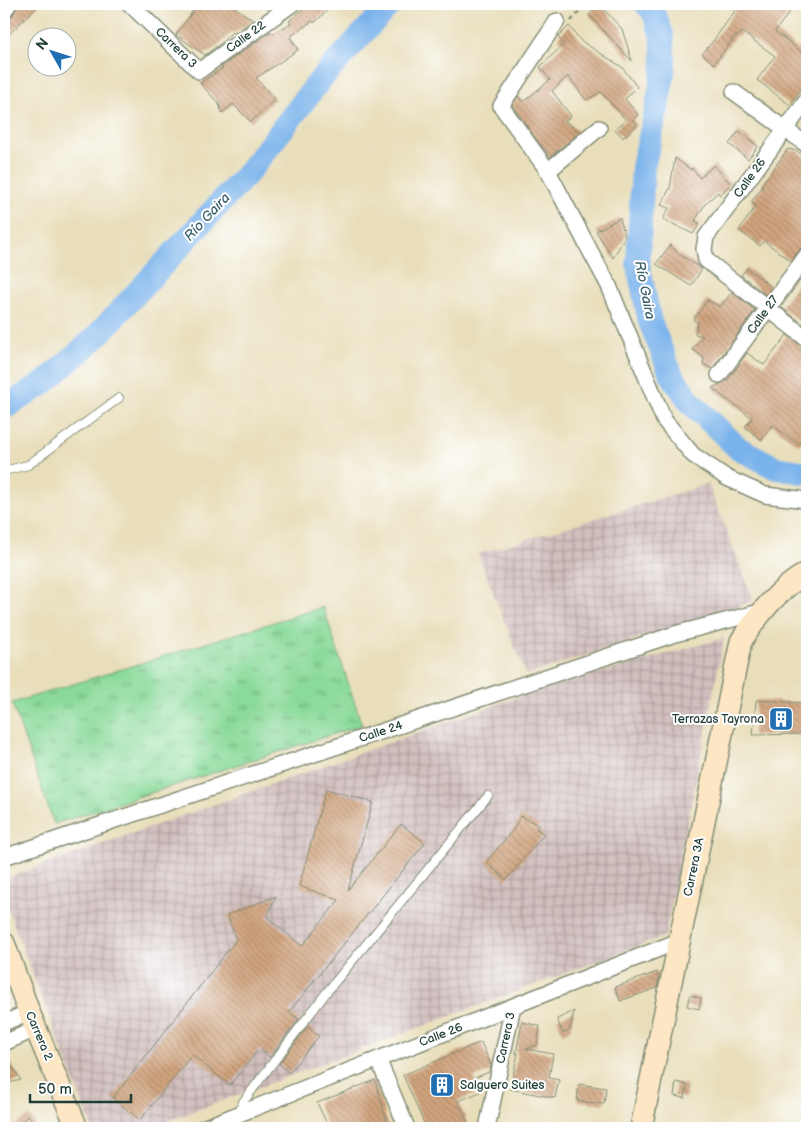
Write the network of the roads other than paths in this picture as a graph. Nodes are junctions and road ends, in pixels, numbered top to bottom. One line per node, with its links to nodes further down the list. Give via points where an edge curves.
1 (9, 4): 4 (street)
2 (130, 4): 6 (street, Carrera 3)
3 (292, 4): 6 (street, Calle 22)
4 (4, 11)
5 (557, 20): 12 (street, via 501,106)
6 (199, 71)
7 (734, 92): 10 (street)
8 (807, 100): 10 (street, Calle 26)
9 (599, 128): 12 (street)
10 (786, 130): 11 (street); 14 (street, Calle 26, via 706,237 704,249 706,260)
11 (807, 145)
12 (548, 171): 19 (street, via 609,286 664,420 693,455 727,478 765,495)
13 (807, 255): 14 (street, Calle 27)
14 (767, 309): 15 (street); 16 (street, Calle 27)
15 (807, 339)
16 (719, 375)
17 (119, 398): 18 (lane, via 28,465)
18 (4, 471)
19 (807, 500)
20 (807, 573): 21 (street, Carrera 3A)
21 (760, 612): 23 (street, Calle 24, via 675,634); 24 (street, Carrera 3A, via 741,640)
22 (488, 796): 31 (lane, via 326,993 243,1102)
23 (4, 857)
24 (679, 941): 27 (street, Calle 26); 37 (street, Carrera 3A)
25 (4, 943): 28 (street, Carrera 2)
26 (4, 982): 28 (street, Carrera 2)
27 (513, 1006): 30 (street, Calle 26); 36 (street, Carrera 3)
28 (22, 1023): 29 (street); 32 (street, Carrera 2); 33 (street, Carrera 2)
29 (4, 1043)
30 (378, 1059): 31 (street, Calle 26); 35 (street)
31 (238, 1114): 34 (street, Calle 26)
32 (63, 1128)
33 (77, 1128)
34 (203, 1128)
35 (407, 1128)
36 (487, 1128)
37 (642, 1128)

